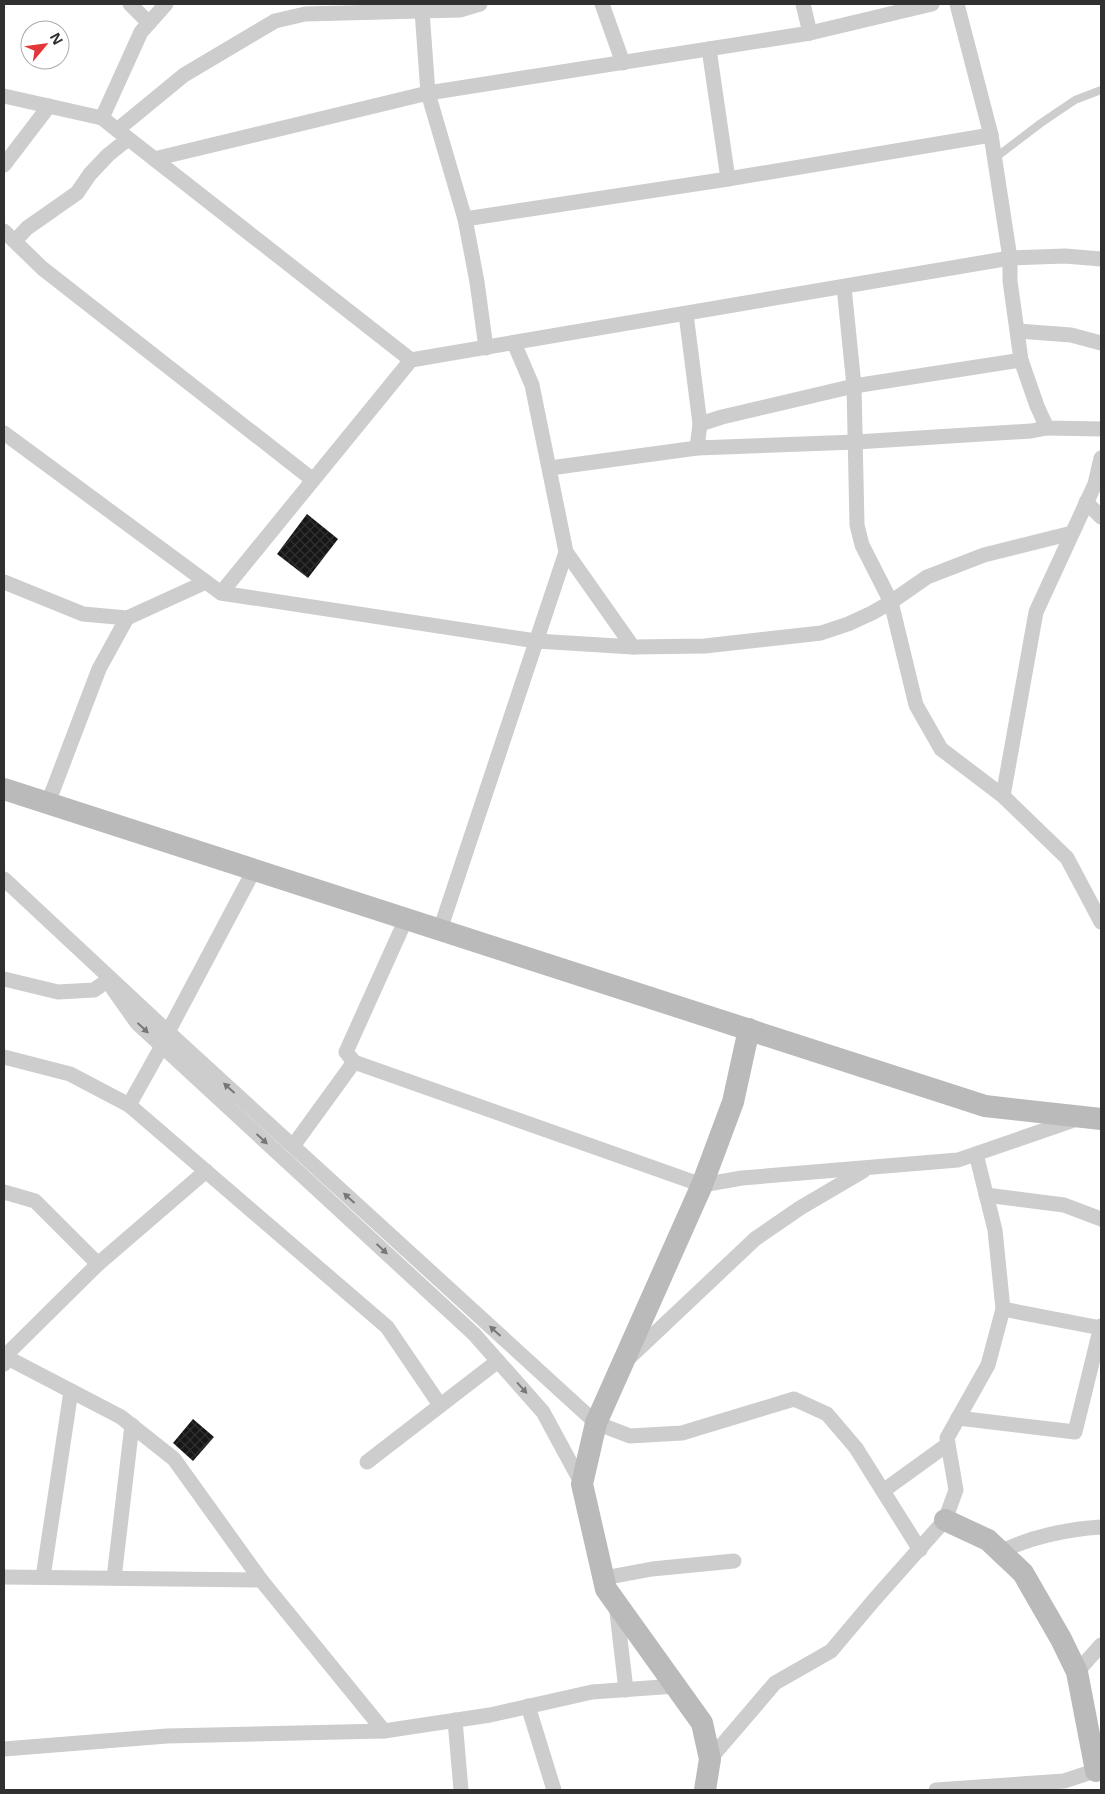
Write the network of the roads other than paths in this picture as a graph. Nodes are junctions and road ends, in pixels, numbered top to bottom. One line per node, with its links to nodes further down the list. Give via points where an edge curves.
1 (130, 4): 9 (street)
2 (166, 4): 9 (street)
3 (480, 4): 8 (street, via 460,10)
4 (602, 4): 12 (street)
5 (803, 4): 10 (street)
6 (932, 4): 10 (street)
7 (957, 4): 19 (street)
8 (421, 7): 14 (street); 18 (street, via 305,14 275,21 184,75)
9 (148, 23): 17 (street)
10 (810, 33): 11 (street)
11 (709, 49): 12 (street); 23 (street)
12 (623, 63): 14 (street)
13 (1101, 90): 20 (lane, via 1074,100)
14 (428, 93): 21 (street); 24 (street)
15 (4, 96): 16 (street)
16 (49, 106): 17 (street); 22 (street)
17 (102, 118): 18 (street)
18 (123, 134): 21 (street); 25 (street, via 78,194 27,228)
19 (991, 136): 20 (street); 23 (street)
20 (994, 158): 26 (street)
21 (154, 159): 34 (street)
22 (4, 165)
23 (728, 179): 24 (street)
24 (465, 219): 33 (street)
25 (9, 236): 45 (street, via 42,268)
26 (1010, 258): 27 (street, via 1065,256); 28 (street); 30 (street, via 1010,281)
27 (1101, 259)
28 (844, 287): 29 (street); 36 (street)
29 (686, 314): 31 (street); 37 (street)
30 (1018, 331): 32 (street, via 1072,336); 35 (street)
31 (514, 343): 33 (street); 44 (street, via 532,385)
32 (1101, 343)
33 (486, 348): 34 (street)
34 (411, 360): 45 (street)
35 (1021, 360): 36 (street); 38 (street)
36 (854, 386): 37 (street); 41 (street)
37 (700, 424): 42 (street)
38 (1048, 428): 39 (street); 41 (street)
39 (1101, 429)
40 (4, 432): 51 (street)
41 (856, 442): 42 (street); 53 (street, via 857,526 862,545)
42 (697, 448): 44 (street)
43 (1101, 458): 46 (street, via 1095,484)
44 (550, 468): 49 (street)
45 (313, 480): 52 (street)
46 (1086, 502): 47 (street); 48 (street)
47 (1101, 517)
48 (1072, 534): 53 (street, via 984,555 927,577); 58 (street, via 1036,612)
49 (566, 552): 55 (street); 56 (street)
50 (4, 582): 54 (street, via 83,614)
51 (206, 582): 52 (street); 54 (street)
52 (221, 593): 55 (street)
53 (891, 602): 56 (street, via 848,624 821,633 705,646); 58 (street, via 916,705 941,749)
54 (127, 618): 59 (street, via 100,669)
55 (536, 641): 56 (street); 65 (street)
56 (633, 647)
57 (4, 789): 59 (street)
58 (1003, 796): 62 (street, via 1067,858)
59 (48, 803): 60 (street)
60 (254, 870): 63 (street); 70 (street)
61 (4, 879): 66 (street)
62 (1094, 896): 64 (street)
63 (406, 919): 65 (street); 73 (street, via 346,1052)
64 (1101, 922)
65 (440, 930): 69 (street)
66 (93, 961): 68 (street); 70 (street)
67 (4, 979): 68 (street, via 58,992 94,990)
68 (107, 980): 71 (street, one-way to 71, via 137,1023)
69 (749, 1029): 75 (street, via 985,1106); 80 (street, via 733,1102)
70 (168, 1032): 71 (street); 76 (street, one-way to 70)
71 (162, 1046): 74 (street); 88 (street, one-way to 88, via 474,1334)
72 (4, 1057): 74 (street, via 70,1074)
73 (354, 1062): 76 (street); 80 (street)
74 (129, 1105): 79 (street)
75 (1091, 1118): 77 (street)
76 (293, 1146): 93 (street, one-way to 76)
77 (976, 1154): 78 (street, via 958,1160); 82 (street)
78 (868, 1168): 80 (street, via 742,1178); 89 (street, via 755,1239)
79 (206, 1171): 84 (street); 91 (street, via 387,1327)
80 (702, 1185): 89 (street)
81 (4, 1192): 84 (street, via 35,1201)
82 (986, 1195): 83 (street, via 1064,1205); 85 (street, via 994,1230)
83 (1101, 1219)
84 (98, 1264): 87 (street)
85 (1003, 1309): 86 (street); 92 (street, via 988,1365)
86 (1101, 1328): 92 (street, via 1075,1432)
87 (4, 1359): 90 (street)
88 (498, 1361): 91 (street); 97 (street, one-way to 97, via 543,1412)
89 (621, 1365): 93 (street)
90 (71, 1391): 94 (street); 105 (street)
91 (440, 1405): 96 (street)
92 (958, 1418): 95 (street, via 947,1438)
93 (596, 1423): 97 (street); 98 (street, via 630,1436 682,1433 794,1399 827,1414 856,1448)
94 (132, 1425): 106 (street); 108 (street, via 174,1459)
95 (948, 1444): 98 (street); 99 (street, via 956,1490)
96 (367, 1462)
97 (582, 1484): 107 (street)
98 (883, 1491): 101 (street)
99 (945, 1520): 101 (street); 102 (street, via 988,1540)
100 (1101, 1527): 102 (street, via 1042,1537)
101 (920, 1550): 118 (street, via 831,1651 775,1682)
102 (1000, 1552): 111 (street, via 1023,1574)
103 (734, 1561): 107 (street, via 652,1569)
104 (4, 1577): 105 (street)
105 (43, 1577): 106 (street)
106 (114, 1578): 108 (street)
107 (604, 1578): 109 (street, via 606,1589)
108 (261, 1580): 116 (street)
109 (615, 1602): 112 (street); 113 (street)
110 (1101, 1645): 111 (street)
111 (1077, 1672): 119 (street)
112 (676, 1686): 113 (street); 118 (street, via 702,1723)
113 (626, 1690): 114 (street, via 592,1692)
114 (528, 1706): 115 (street); 121 (street)
115 (455, 1720): 116 (street); 120 (street)
116 (384, 1731): 117 (street, via 167,1736)
117 (4, 1749)
118 (710, 1759): 122 (street)
119 (1099, 1770): 123 (street, via 1064,1781)
120 (461, 1790)
121 (554, 1790)
122 (704, 1790)
123 (936, 1790)

